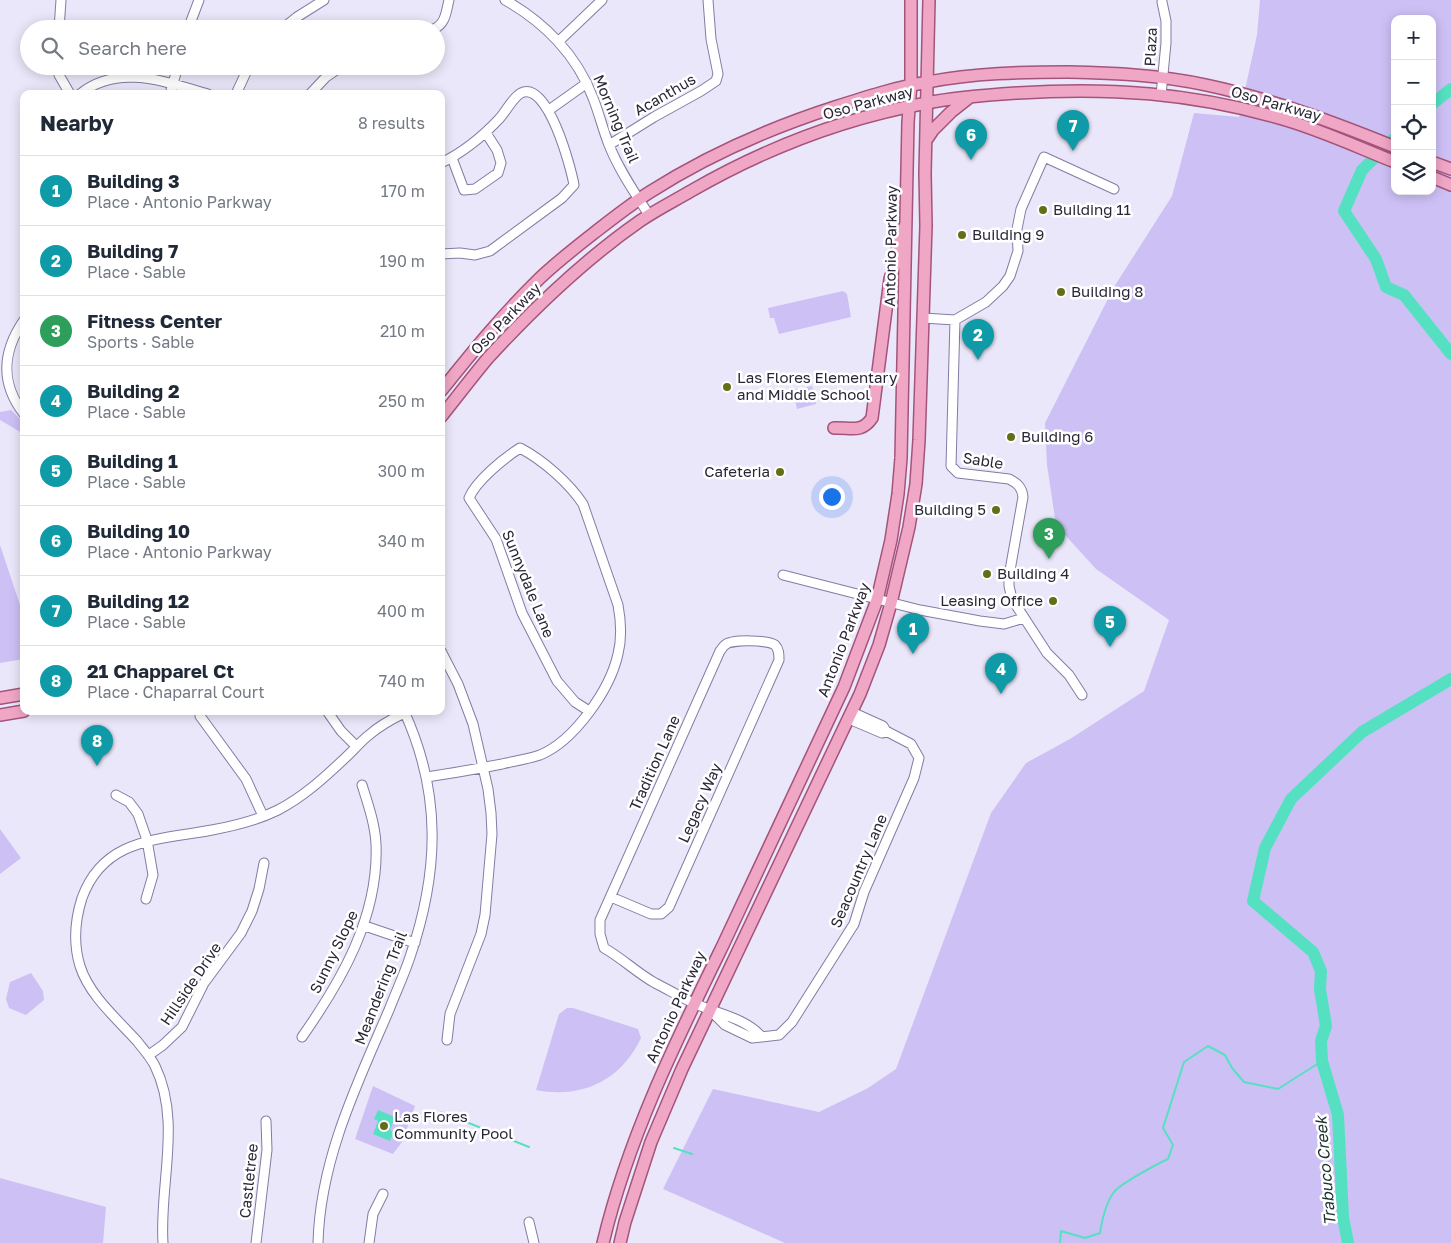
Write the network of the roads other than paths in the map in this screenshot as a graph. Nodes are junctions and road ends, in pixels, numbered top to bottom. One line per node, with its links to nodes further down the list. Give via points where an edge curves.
1 (61, 0): 11 (street)
2 (199, 0): 12 (street)
3 (324, 0): 13 (street)
4 (449, 0): 14 (street)
5 (505, 0): 15 (street, Morning Trail, via 526,12)
6 (602, 0): 15 (street)
7 (708, 0): 38 (street, Acanthus, via 718,74 716,81)
8 (911, 0): 24 (main road, Antonio Parkway)
9 (929, 0): 21 (main road, Antonio Parkway)
10 (1162, 2): 20 (street, Plaza, via 1166,21)
11 (60, 20)
12 (191, 20)
13 (293, 20)
14 (444, 20)
15 (559, 41): 22 (street, Morning Trail)
16 (59, 75): 25 (street)
17 (176, 75): 23 (street)
18 (246, 75): 29 (street)
19 (329, 75): 30 (street)
20 (1163, 78): 21 (main road, Oso Parkway, via 1106,73 1035,73); 31 (street, Plaza); 39 (main road, Oso Parkway, via 1252,96 1320,117)
21 (928, 82): 24 (main road, Oso Parkway); 33 (main road, Antonio Parkway)
22 (587, 83): 35 (street); 38 (street, Morning Trail)
23 (173, 84): 26 (street, via 136,76 120,77 101,81); 27 (street); 28 (street)
24 (911, 85): 34 (main road, Antonio Parkway); 48 (main road, Oso Parkway, via 768,131 703,162)
25 (68, 90)
26 (86, 90)
27 (171, 90)
28 (194, 90)
29 (238, 90)
30 (314, 90)
31 (1161, 95): 32 (main road, Oso Parkway, via 1066,90); 41 (main road, Oso Parkway, via 1280,118)
32 (970, 97): 33 (main road, Oso Parkway); 37 (main road, via 951,112)
33 (926, 103): 34 (main road, Oso Parkway); 37 (main road, Antonio Parkway)
34 (908, 107): 49 (main road, Oso Parkway, via 835,126 766,152); 50 (main road, Antonio Parkway)
35 (549, 110): 36 (street, via 536,94 520,93); 51 (street, via 574,186 490,251 475,255)
36 (486, 133): 40 (street); 40 (street, via 498,150 502,163 498,173 474,189 464,190)
37 (927, 139): 52 (main road, Antonio Parkway)
38 (609, 145): 48 (street, Morning Trail)
39 (1391, 145)
40 (452, 158): 42 (street)
41 (1391, 160)
42 (445, 161)
43 (1436, 163): 44 (main road)
44 (1451, 169)
45 (1436, 179): 46 (main road)
46 (1451, 185)
47 (1114, 189): 53 (street, via 1044,156 1021,208 1018,251 1010,276 986,302)
48 (639, 199): 49 (street, Morning Trail); 55 (main road, Oso Parkway, via 542,276 483,338)
49 (650, 215): 57 (main road, Oso Parkway, via 596,255 541,303 486,360)
50 (907, 223): 58 (main road, via 899,238 896,264 890,280 872,418 856,429); 60 (main road, Antonio Parkway, via 902,458 891,540)
51 (445, 254)
52 (923, 318): 53 (street); 61 (main road, Antonio Parkway, via 916,484)
53 (955, 320): 62 (street, Sable, via 951,466 958,473 1009,479 1022,491 1009,586 1012,599)
54 (20, 326): 56 (street, via 14,336 6,368 7,386)
55 (445, 386)
56 (20, 409)
57 (445, 412)
58 (834, 428)
59 (783, 575): 60 (street)
60 (877, 600): 61 (street); 89 (main road, Antonio Parkway, via 844,687)
61 (892, 603): 62 (street, via 980,622 1004,624); 74 (main road, Antonio Parkway, via 879,645)
62 (1024, 618): 66 (street, Sable, via 1047,653 1069,675)
63 (778, 650): 84 (street, Tradition Lane, via 774,644 766,642 725,645); 84 (street, Legacy Way, via 779,660 669,908 661,914 651,914)
64 (445, 659): 77 (street, via 466,703)
65 (20, 695): 67 (main road)
66 (1082, 695)
67 (0, 698)
68 (588, 711): 68 (street, Sunnydale Lane, via 575,702 557,681 522,613 496,539 469,498 473,489 520,448 534,455 584,504 618,605 618,654 607,684); 77 (street, via 567,736 546,751 530,758)
69 (20, 712): 70 (main road)
70 (0, 715)
71 (330, 715): 76 (street)
72 (399, 715): 76 (street)
73 (405, 715): 78 (street, Meandering Trail)
74 (850, 715): 90 (main road, Antonio Parkway); 90 (street, Seacountry Lane, via 882,733 886,731 911,744 918,758 914,778 864,892 854,924 792,1022 779,1035 752,1038 725,1025)
75 (200, 716): 81 (street, via 246,779)
76 (356, 746): 81 (street, via 318,783)
77 (483, 768): 78 (street); 92 (street, via 492,834 485,915 481,934 450,1014)
78 (427, 778): 87 (street, Meandering Trail, via 432,860 430,883)
79 (362, 785): 86 (street, Sunny Slope, via 376,844 376,873)
80 (116, 795): 82 (street, via 130,802)
81 (263, 816): 82 (street, via 213,830)
82 (147, 840): 85 (street, via 153,875); 93 (street, via 127,848 102,866 84,893 75,931 80,967 87,982)
83 (264, 863): 93 (street, Hillside Drive, via 252,912 241,933 204,983 182,1027)
84 (611, 897): 88 (street, Tradition Lane, via 600,920)
85 (146, 899)
86 (365, 926): 87 (street); 91 (street, Sunny Slope, via 328,997)
87 (415, 943): 99 (street, Meandering Trail, via 337,1138 324,1195)
88 (604, 948): 89 (street, Seacountry Lane, via 654,983)
89 (694, 1003): 90 (street, Seacountry Lane); 102 (main road, Antonio Parkway, via 635,1138)
90 (710, 1010): 103 (main road, Antonio Parkway, via 651,1142)
91 (302, 1038)
92 (447, 1040)
93 (149, 1055): 97 (street, via 163,1086 166,1102 168,1150)
94 (266, 1121): 98 (street, Castletree, via 267,1150)
95 (383, 1194): 100 (street, via 373,1214)
96 (529, 1222): 101 (street)
97 (163, 1243)
98 (256, 1243)
99 (318, 1243)
100 (369, 1243)
101 (534, 1243)
102 (603, 1243)
103 (620, 1243)

